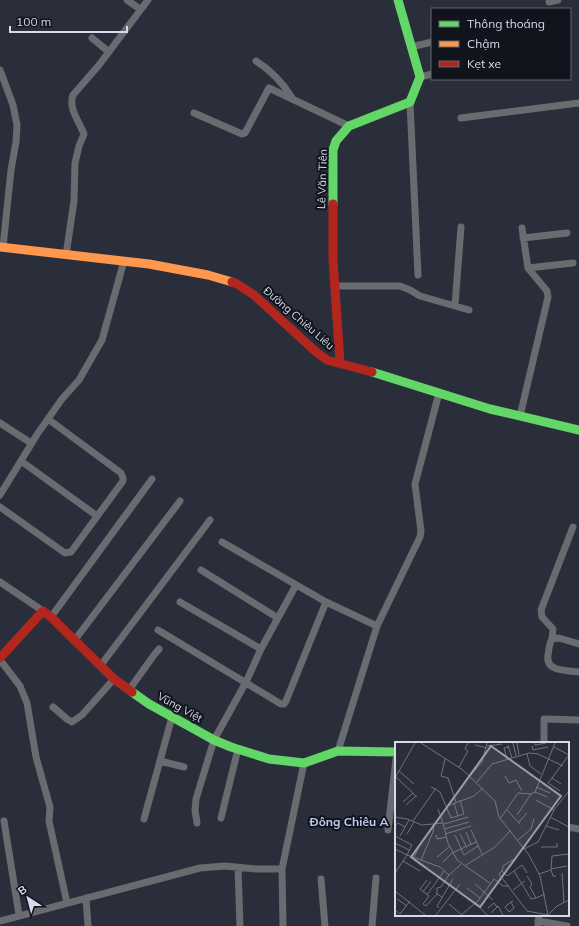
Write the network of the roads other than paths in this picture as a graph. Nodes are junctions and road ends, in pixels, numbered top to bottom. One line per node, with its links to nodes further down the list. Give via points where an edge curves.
1 (127, 0): 6 (street)
2 (148, 0): 6 (street)
3 (398, 0): 9 (street)
4 (558, 0): 5 (street)
5 (549, 2)
6 (140, 9): 10 (street)
7 (92, 38): 10 (street)
8 (431, 42): 9 (street)
9 (411, 47): 14 (street)
10 (108, 52): 26 (street, via 73,95 71,101 72,109 84,134 75,163 74,201)
11 (256, 61): 15 (street, via 271,71)
12 (0, 70): 25 (street, via 13,105 17,125)
13 (431, 74): 14 (street)
14 (420, 76): 16 (street)
15 (294, 100): 18 (street, via 269,88 242,134); 20 (street)
16 (410, 102): 20 (street, Lê Văn Tiên); 30 (street)
17 (579, 103): 19 (street)
18 (194, 113)
19 (461, 118)
20 (349, 126): 31 (street, Lê Văn Tiên, via 336,141 333,150)
21 (461, 227): 32 (street)
22 (522, 228): 24 (street)
23 (567, 234): 24 (street)
24 (523, 238): 29 (street)
25 (2, 247): 26 (street, Đường Chiêu Liêu)
26 (66, 254): 27 (street, Đường Chiêu Liêu)
27 (124, 261): 34 (street, Đường Chiêu Liêu, via 208,275 237,284 254,295 315,351 327,360); 37 (street, via 102,340 79,380)
28 (573, 264): 29 (street)
29 (528, 268): 36 (street, via 547,291 548,297)
30 (418, 275)
31 (335, 286): 32 (street, via 400,286 420,296); 34 (street, Lê Văn Tiên)
32 (455, 305): 33 (street)
33 (469, 310)
34 (340, 363): 35 (street, Đường Chiêu Liêu)
35 (439, 393): 36 (street, Đường Chiêu Liêu); 58 (street, via 415,484 420,537)
36 (520, 416): 39 (street, Đường Chiêu Liêu)
37 (48, 419): 40 (street); 46 (street, via 121,474 123,480)
38 (0, 423): 40 (street)
39 (579, 430)
40 (31, 443): 41 (street)
41 (21, 461): 43 (street); 46 (street)
42 (152, 479): 56 (street)
43 (0, 495)
44 (180, 501): 61 (street)
45 (0, 507): 46 (street, via 65,553 72,552)
46 (97, 516)
47 (210, 520): 66 (street)
48 (573, 527): 60 (street, via 541,610 542,617 553,627)
49 (222, 542): 52 (street)
50 (201, 570): 57 (street)
51 (0, 582): 55 (street)
52 (296, 585): 54 (street); 57 (street)
53 (180, 602): 64 (street)
54 (326, 602): 58 (street); 69 (street, via 284,704)
55 (43, 611): 56 (street, Vũng Việt); 65 (street)
56 (51, 617): 61 (street, Vũng Việt)
57 (278, 618): 64 (street)
58 (377, 626): 77 (street)
59 (158, 630): 69 (street)
60 (552, 639): 62 (street, via 559,638); 67 (street, via 548,658 550,666)
61 (74, 641): 66 (street, Vũng Việt)
62 (579, 644)
63 (159, 649): 70 (street)
64 (261, 649): 69 (street)
65 (0, 659): 95 (street, via 20,686 27,703 36,757 50,807 49,821)
66 (101, 665): 68 (street, Vũng Việt)
67 (579, 672)
68 (114, 679): 70 (street, Vũng Việt); 71 (street, via 82,715 72,722)
69 (246, 682): 74 (street)
70 (129, 690): 72 (street, Vũng Việt)
71 (53, 707)
72 (172, 717): 74 (street, Vũng Việt); 79 (street)
73 (579, 720): 75 (street, via 544,719)
74 (214, 740): 76 (street, Vũng Việt); 86 (street, via 196,799)
75 (544, 742)
76 (238, 749): 80 (street, Vũng Việt, via 269,759); 83 (street)
77 (338, 751): 78 (street, Vũng Việt); 80 (street, Vũng Việt)
78 (395, 752)
79 (160, 761): 81 (street); 84 (street)
80 (304, 763): 91 (street)
81 (184, 767)
82 (395, 768): 89 (street)
83 (221, 818)
84 (144, 819)
85 (4, 821): 96 (street)
86 (197, 823)
87 (569, 827): 88 (street)
88 (579, 829)
89 (388, 830)
90 (238, 868): 91 (street); 94 (street, via 200,868); 100 (street)
91 (282, 869): 101 (street)
92 (376, 878): 103 (street)
93 (321, 879): 102 (street)
94 (86, 898): 95 (street); 99 (street)
95 (67, 903): 96 (street)
96 (19, 915): 97 (street)
97 (0, 921)
98 (538, 921): 104 (street)
99 (88, 926)
100 (240, 926)
101 (283, 926)
102 (325, 926)
103 (372, 926)
104 (567, 926)

